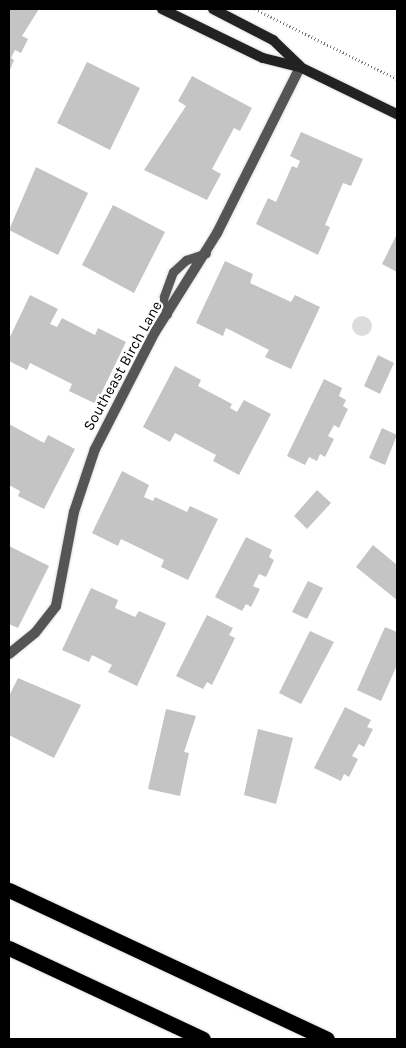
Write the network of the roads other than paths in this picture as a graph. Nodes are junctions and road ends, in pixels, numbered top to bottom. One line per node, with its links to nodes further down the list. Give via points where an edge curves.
1 (162, 9): 3 (main road, via 263,58)
2 (213, 9): 3 (main road, via 273,40)
3 (300, 67): 4 (main road); 5 (street, Southeast Birch Lane)
4 (397, 114)
5 (206, 253): 6 (street, Southeast Birch Lane); 6 (lane, via 186,260 173,272 163,299)
6 (167, 314): 7 (street, Southeast Birch Lane, via 95,449 74,512 56,606 35,633)
7 (9, 654)
8 (9, 890): 11 (highway)
9 (9, 948): 10 (highway)
10 (203, 1039)
11 (327, 1039)

